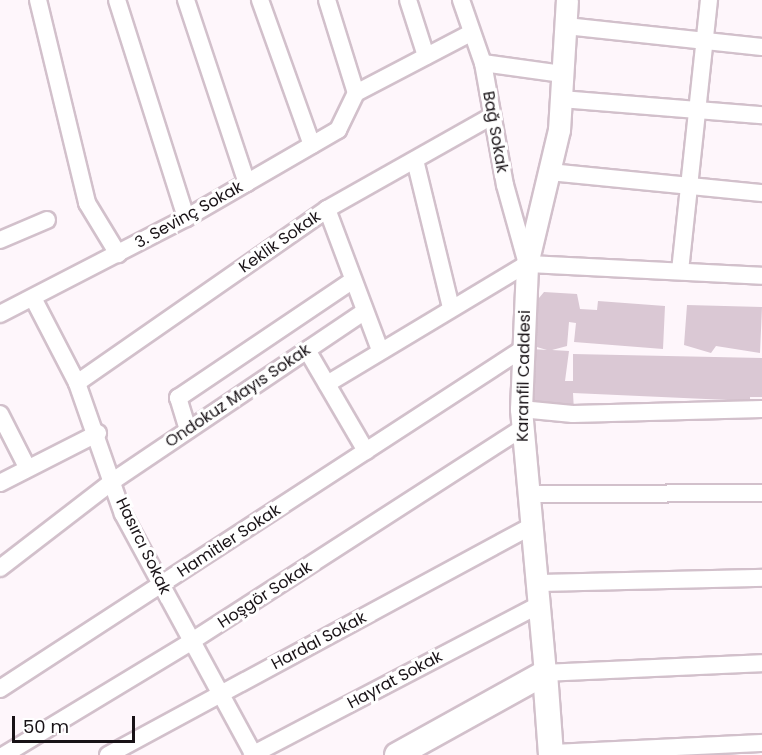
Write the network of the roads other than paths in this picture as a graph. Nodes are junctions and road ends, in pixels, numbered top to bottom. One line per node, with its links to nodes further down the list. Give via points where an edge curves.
1 (38, 0): 32 (street, via 87,203)
2 (117, 0): 29 (street)
3 (186, 0): 25 (street)
4 (260, 0): 22 (street)
5 (327, 0): 17 (street)
6 (408, 0): 14 (street)
7 (461, 0): 11 (street, Bağ Sokak)
8 (567, 0): 10 (street, Karanfil Caddesi)
9 (710, 0): 12 (street)
10 (566, 26): 12 (street); 16 (street, Karanfil Caddesi)
11 (471, 33): 14 (street); 15 (street, Bağ Sokak)
12 (705, 41): 13 (street); 19 (street)
13 (762, 47)
14 (426, 56): 17 (street)
15 (483, 63): 16 (street); 21 (street, Bağ Sokak)
16 (562, 74): 18 (street, Karanfil Caddesi)
17 (356, 93): 22 (street, 3. Sevinç Sokak, via 338,130)
18 (561, 99): 19 (street); 24 (street, Karanfil Caddesi)
19 (698, 109): 20 (street); 26 (street)
20 (762, 115)
21 (492, 116): 23 (street, Keklik Sokak); 33 (street, Bağ Sokak)
22 (312, 145): 25 (street, 3. Sevinç Sokak)
23 (416, 160): 28 (street, Keklik Sokak); 38 (street)
24 (550, 172): 26 (street); 33 (street, Karanfil Caddesi)
25 (247, 183): 29 (street, 3. Sevinç Sokak)
26 (689, 187): 27 (street); 34 (street)
27 (762, 193)
28 (327, 209): 36 (street); 44 (street, Keklik Sokak)
29 (186, 218): 32 (street, 3. Sevinç Sokak)
30 (47, 220): 31 (street)
31 (0, 239)
32 (118, 254): 37 (street, 3. Sevinç Sokak)
33 (527, 264): 34 (street); 38 (street); 41 (street, Karanfil Caddesi)
34 (680, 271): 35 (street)
35 (762, 276)
36 (353, 280): 39 (street); 49 (street, via 178,398)
37 (33, 298): 40 (street, 3. Sevinç Sokak); 44 (street, Hasırcı Sokak)
38 (451, 308): 43 (street)
39 (364, 312): 42 (street, Ondokuz Mayıs Sokak); 43 (street)
40 (0, 314)
41 (524, 348): 48 (street, Karanfil Caddesi); 51 (street, Hamitler Sokak)
42 (307, 350): 45 (street); 49 (street, Ondokuz Mayıs Sokak)
43 (380, 350): 45 (street)
44 (77, 383): 50 (street, Hasırcı Sokak)
45 (327, 384): 51 (street)
46 (762, 410): 48 (street, via 573,414)
47 (0, 414): 52 (street)
48 (521, 419): 55 (street, Karanfil Caddesi); 63 (street, Hoşgör Sokak)
49 (188, 430): 53 (street, Ondokuz Mayıs Sokak)
50 (98, 433): 52 (street); 53 (street, Hasırcı Sokak)
51 (366, 451): 61 (street, Hamitler Sokak)
52 (27, 467): 54 (street)
53 (113, 481): 58 (street, Ondokuz Mayıs Sokak); 61 (street, Hasırcı Sokak, via 123,514)
54 (0, 483)
55 (527, 494): 56 (street); 57 (street, Karanfil Caddesi)
56 (762, 494)
57 (531, 526): 60 (street, Karanfil Caddesi); 67 (street, Hardal Sokak)
58 (0, 568)
59 (762, 579): 60 (street)
60 (537, 583): 62 (street, Karanfil Caddesi)
61 (161, 585): 63 (street, Hasırcı Sokak); 66 (street, Hamitler Sokak)
62 (539, 604): 65 (street, Karanfil Caddesi); 72 (street, Hayrat Sokak)
63 (192, 641): 67 (street, Hasırcı Sokak); 70 (street, Hoşgör Sokak)
64 (762, 663): 65 (street)
65 (545, 673): 69 (main road, Karanfil Caddesi); 73 (main road)
66 (0, 689)
67 (221, 693): 71 (street, Hardal Sokak); 72 (street, Hasırcı Sokak)
68 (762, 743): 69 (street)
69 (550, 754)
70 (4, 755)
71 (108, 755)
72 (253, 755)
73 (397, 755)

